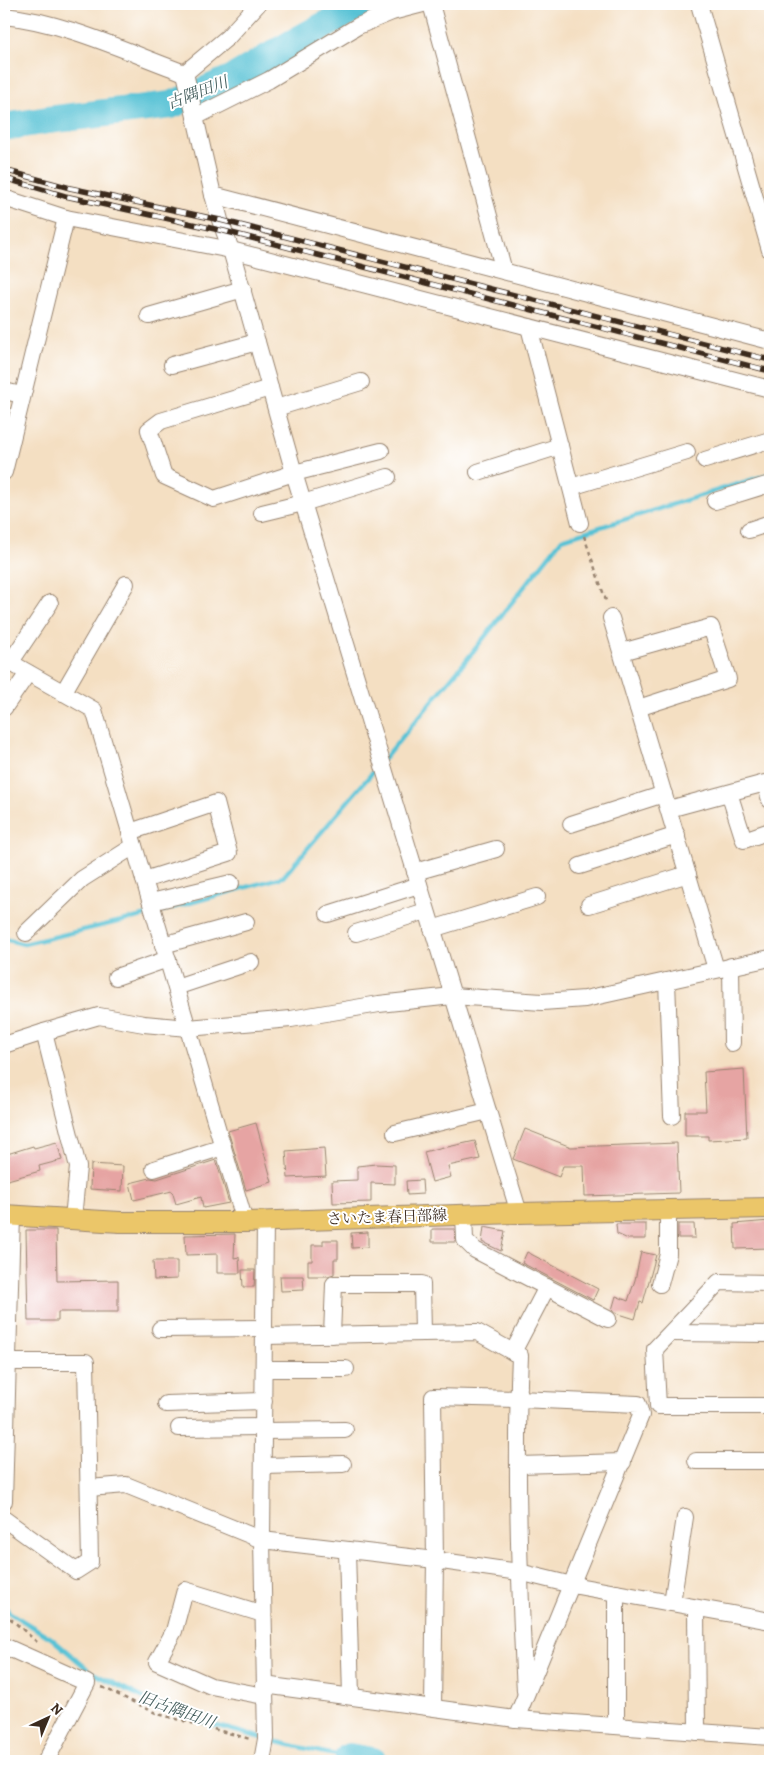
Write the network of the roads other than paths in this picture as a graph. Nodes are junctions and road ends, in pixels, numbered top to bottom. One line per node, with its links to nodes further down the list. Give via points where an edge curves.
1 (258, 4): 6 (street, via 228,36)
2 (423, 4): 7 (street, via 358,26 269,80)
3 (431, 4): 13 (street)
4 (699, 4): 12 (street)
5 (4, 16): 6 (street, via 67,29)
6 (185, 73): 7 (street)
7 (196, 118): 8 (street)
8 (213, 195): 11 (street); 13 (street)
9 (4, 198): 10 (street)
10 (66, 218): 11 (street); 24 (street)
11 (231, 250): 14 (street); 16 (street)
12 (770, 250)
13 (504, 271): 17 (street)
14 (242, 289): 15 (street); 18 (street)
15 (149, 316)
16 (529, 327): 22 (street); 27 (street)
17 (770, 341)
18 (257, 342): 19 (street); 21 (street)
19 (172, 365)
20 (361, 382): 25 (street)
21 (270, 388): 25 (street); 33 (street, via 161,421 149,430 164,476 214,499)
22 (770, 389)
23 (4, 391): 24 (street)
24 (22, 396): 31 (street)
25 (276, 408): 33 (street)
26 (770, 440): 30 (street)
27 (560, 446): 32 (street); 36 (street)
28 (381, 451): 33 (street)
29 (686, 452): 36 (street)
30 (705, 460)
31 (4, 472)
32 (478, 472)
33 (294, 473): 38 (street)
34 (388, 477): 38 (street)
35 (770, 484): 37 (street)
36 (571, 487): 40 (street)
37 (715, 501)
38 (303, 503): 39 (street); 62 (street)
39 (262, 513)
40 (580, 523)
41 (770, 523): 42 (street)
42 (748, 530)
43 (126, 584): 49 (street)
44 (50, 603): 47 (street)
45 (611, 618): 46 (street)
46 (622, 652): 51 (street); 51 (street, via 711,627 728,680)
47 (7, 661): 48 (street)
48 (28, 673): 49 (street); 50 (street)
49 (63, 693): 58 (street, via 94,710)
50 (4, 708)
51 (638, 708): 54 (street)
52 (729, 793): 53 (street, via 764,783); 54 (street); 56 (street, via 744,840)
53 (770, 800)
54 (666, 802): 55 (street); 57 (street)
55 (571, 824)
56 (770, 831)
57 (677, 835): 60 (street); 61 (street)
58 (132, 839): 63 (street); 63 (street, via 216,804 230,853); 72 (street, via 82,879)
59 (496, 849): 62 (street)
60 (580, 866)
61 (688, 874): 67 (street); 77 (street)
62 (417, 879): 68 (street); 69 (street)
63 (144, 880): 66 (street)
64 (232, 883): 66 (street)
65 (537, 896): 71 (street)
66 (150, 902): 74 (street)
67 (589, 905)
68 (426, 911): 71 (street); 73 (street)
69 (328, 914)
70 (246, 922): 74 (street)
71 (432, 929): 81 (street)
72 (26, 933)
73 (356, 933)
74 (166, 952): 78 (street); 80 (street)
75 (770, 958): 77 (street)
76 (251, 962): 80 (street)
77 (724, 967): 79 (street); 84 (street)
78 (116, 977)
79 (667, 981): 81 (street, via 584,998 542,1002); 87 (street)
80 (176, 987): 82 (street)
81 (452, 996): 82 (street, via 291,1019); 86 (street)
82 (188, 1028): 83 (street, via 99,1016); 89 (street)
83 (44, 1032): 85 (street); 96 (street, via 78,1167)
84 (732, 1043)
85 (4, 1045)
86 (488, 1111): 88 (street); 93 (street)
87 (672, 1116)
88 (395, 1134)
89 (223, 1147): 90 (street); 98 (street)
90 (154, 1169)
91 (770, 1208): 92 (main road, さいたま春日部線)
92 (668, 1210): 93 (main road, さいたま春日部線); 99 (street, via 668,1254)
93 (519, 1213): 94 (main road, さいたま春日部線)
94 (464, 1214): 97 (main road, さいたま春日部線); 101 (street, via 465,1240 475,1250)
95 (8, 1215): 96 (main road, さいたま春日部線); 110 (street)
96 (73, 1219): 98 (main road, さいたま春日部線)
97 (265, 1220): 98 (main road, さいたま春日部線); 104 (street)
98 (245, 1222)
99 (660, 1284)
100 (770, 1284): 106 (street, via 720,1282)
101 (547, 1287): 102 (street); 109 (street)
102 (608, 1319)
103 (160, 1329): 104 (street)
104 (264, 1332): 108 (street); 111 (street)
105 (423, 1333): 108 (street); 108 (street, via 422,1284 334,1284); 109 (street, via 477,1332)
106 (671, 1333): 107 (street); 116 (street, via 655,1349 658,1406)
107 (770, 1334)
108 (332, 1335)
109 (513, 1352): 113 (street, via 520,1356)
110 (6, 1361): 126 (street, via 86,1362); 127 (street)
111 (264, 1369): 112 (street); 114 (street)
112 (346, 1369)
113 (518, 1398): 122 (street, via 638,1404 641,1415); 124 (street); 132 (street, via 432,1397)
114 (264, 1401): 115 (street); 118 (street)
115 (166, 1404)
116 (770, 1406)
117 (179, 1428): 118 (street)
118 (263, 1429): 119 (street); 125 (street)
119 (345, 1430)
120 (770, 1460): 121 (street)
121 (696, 1461)
122 (622, 1462): 124 (street); 134 (street)
123 (343, 1464): 125 (street)
124 (519, 1465): 133 (street)
125 (263, 1466): 130 (street)
126 (89, 1488): 129 (street, via 90,1562 76,1571); 130 (street, via 126,1485)
127 (4, 1501)
128 (685, 1517): 136 (street)
129 (4, 1519)
130 (262, 1540): 131 (street); 138 (street)
131 (348, 1550): 132 (street); 142 (street)
132 (435, 1560): 133 (street); 144 (street)
133 (519, 1572): 134 (street); 143 (street)
134 (572, 1584): 135 (street); 143 (street)
135 (616, 1593): 136 (street); 146 (street)
136 (672, 1603): 137 (street)
137 (696, 1608): 139 (street); 147 (street)
138 (263, 1614): 141 (street); 141 (street, via 185,1590 174,1631 157,1662 211,1686)
139 (770, 1621)
140 (4, 1646): 149 (street, via 87,1683)
141 (264, 1690): 142 (street); 150 (street, via 266,1744)
142 (351, 1696): 144 (street)
143 (525, 1696): 145 (street)
144 (433, 1707): 145 (street)
145 (516, 1719): 146 (street)
146 (616, 1726): 147 (street)
147 (697, 1732): 148 (street)
148 (770, 1737)
149 (46, 1761)
150 (262, 1761)

